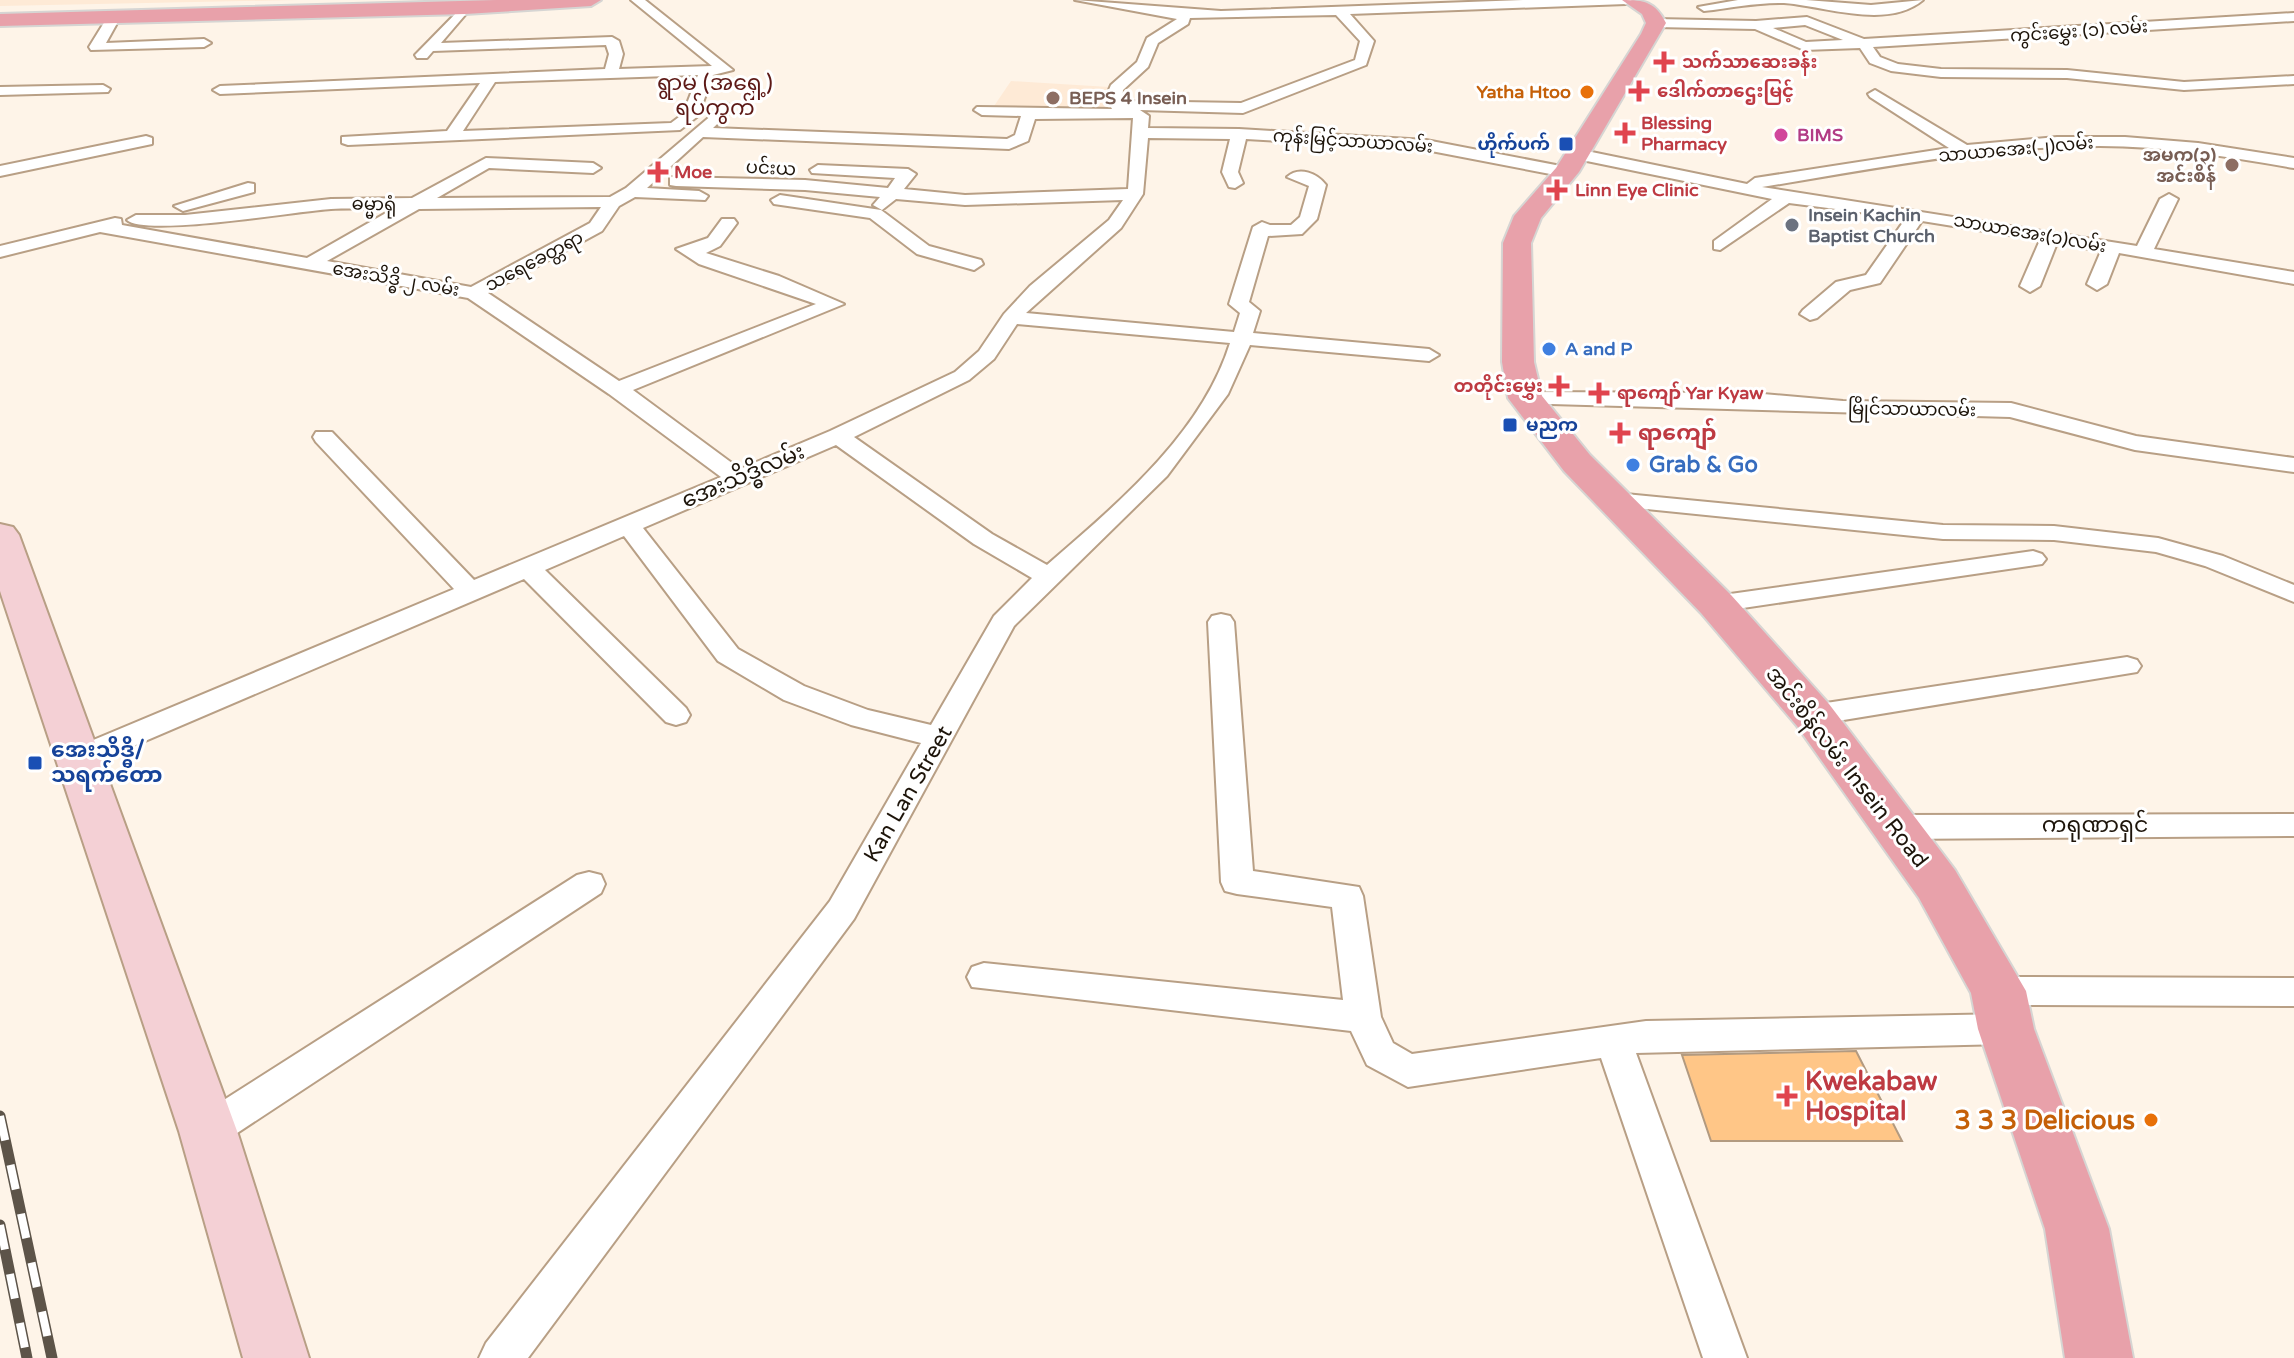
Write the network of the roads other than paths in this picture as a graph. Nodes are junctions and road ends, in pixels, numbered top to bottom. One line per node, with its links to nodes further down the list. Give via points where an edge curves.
1 (591, 0): 8 (main road)
2 (637, 0): 22 (street, via 726,70)
3 (1081, 0): 11 (street)
4 (1626, 0): 9 (street)
5 (1780, 0): 6 (street, via 1875,8); 10 (street); 15 (street)
6 (1917, 0)
7 (437, 4): 8 (main road); 12 (main road)
8 (465, 8): 19 (street)
9 (1340, 11): 11 (street); 33 (street, via 1367,41 1361,62 1243,108)
10 (1646, 11): 16 (street); 39 (main road, အင်းစိန်လမ်း Insein Road)
11 (1184, 15): 33 (street, via 1183,21 1152,41 1143,64 1116,88 1113,97)
12 (115, 16): 14 (main road); 17 (street, via 96,47)
13 (2294, 17): 18 (street, ကွင်းမွှေး (၁) လမ်း)
14 (0, 20)
15 (1807, 21): 16 (street); 18 (street)
16 (1748, 24): 18 (street, ကွင်းမွှေး (၁) လမ်း, via 1804,46)
17 (204, 43)
18 (1864, 44): 24 (street, via 1885,64 1941,73 2067,74 2184,86)
19 (429, 47): 21 (street, via 612,41 616,54); 25 (street)
20 (2294, 70): 24 (street)
21 (611, 73): 22 (street); 23 (street)
22 (706, 73): 36 (street, via 690,116 675,127)
23 (491, 78): 25 (street); 36 (street)
24 (2287, 79)
25 (397, 83): 27 (street)
26 (103, 89): 28 (street)
27 (220, 90)
28 (0, 91)
29 (1875, 94): 40 (street)
30 (726, 108): 34 (street, သရေခေတ္တရာ)
31 (982, 110): 32 (street)
32 (1029, 115): 33 (street); 34 (street, via 1022,138 1009,144)
33 (1129, 117): 35 (street, ကုန်းမြင့်သာယာလမ်း); 52 (street, via 1139,181)
34 (698, 132): 43 (street, သရေခေတ္တရာ)
35 (1239, 134): 39 (street, ကုန်းမြင့်သာယာလမ်း); 48 (street, via 1230,172)
36 (452, 136): 37 (street)
37 (348, 140)
38 (146, 141): 44 (street)
39 (1581, 148): 49 (street, သာယာအေး(၁)လမ်း); 78 (main road, အင်းစိန်လမ်း Insein Road, via 1528,216 1517,243 1518,362)
40 (1968, 153): 41 (street, သာယာအေး(၂)လမ်း, via 2099,141 2217,150); 49 (street, သာယာအေး(၂)လမ်း)
41 (2294, 163)
42 (593, 168): 56 (street, via 486,163)
43 (656, 170): 50 (street, သရေခေတ္တရာ); 51 (street, ပင်းယ, via 693,170 699,164 908,174)
44 (0, 171)
45 (1295, 177): 75 (street, via 1311,178 1318,185 1308,219 1296,230 1263,229 1239,304 1250,311)
46 (237, 179): 59 (street, via 248,188)
47 (676, 181): 51 (street)
48 (1235, 183)
49 (1739, 188): 53 (street, သာယာအေး(၁)လမ်း)
50 (632, 192): 55 (street, သရေခေတ္တရာ); 57 (street, via 759,196)
51 (892, 193): 52 (street, via 965,200); 57 (street)
52 (1135, 194): 74 (street, အေးသိဒ္ဓိလမ်း, via 1115,224)
53 (1786, 197): 58 (street, သာယာအေး(၁)လမ်း); 63 (street)
54 (2169, 199): 66 (street)
55 (613, 202): 56 (street, ဓမ္မာရုံ); 72 (street, သရေခေတ္တရာ, via 596,227)
56 (418, 204): 59 (street, ဓမ္မာရုံ, via 331,204 185,220); 67 (street)
57 (875, 214): 68 (street, via 923,250)
58 (1916, 216): 62 (street, သာယာအေး(၁)လမ်း); 73 (street, via 1873,279 1843,286)
59 (136, 220): 61 (street)
60 (728, 223): 77 (street, via 714,242 689,251 834,304)
61 (96, 226): 65 (street); 67 (street, အေးသိဒ္ဓိ ၂ လမ်း)
62 (2051, 236): 64 (street, သာယာအေး(၁)လမ်း); 71 (street)
63 (1720, 245)
64 (2112, 247): 66 (street, သာယာအေး(၁)လမ်း); 70 (street)
65 (0, 252)
66 (2143, 252): 69 (street, သာယာအေး(၁)လမ်း)
67 (309, 264): 72 (street, အေးသိဒ္ဓိ ၂ လမ်း)
68 (974, 264)
69 (2294, 278)
70 (2097, 284)
71 (2030, 286)
72 (474, 293): 77 (street, အေးသိဒ္ဓိ ၂ လမ်း)
73 (1810, 314)
74 (1011, 318): 75 (street); 79 (street, အေးသိဒ္ဓိလမ်း, via 987,355 962,376)
75 (1245, 341): 76 (street); 88 (street, Kan Lan Street, via 1201,421 1167,463)
76 (1429, 355)
77 (617, 389): 82 (street, အေးသိဒ္ဓိ ၂ လမ်း)
78 (1525, 398): 81 (street, မြိုင်သာယာလမ်း, via 2011,410 2135,443); 83 (main road, အင်းစိန်လမ်း Insein Road, via 1577,463)
79 (838, 436): 82 (street, အေးသိဒ္ဓိလမ်း); 88 (street, via 983,539)
80 (324, 437): 89 (street)
81 (2294, 465)
82 (737, 478): 84 (street, အေးသိဒ္ဓိလမ်း)
83 (1615, 500): 90 (street, via 1943,532 2054,533 2158,545); 91 (main road, အင်းစိန်လမ်း Insein Road)
84 (629, 526): 87 (street, အေးသိဒ္ဓိလမ်း); 96 (street, via 728,655 808,698)
85 (0, 535): 97 (main road)
86 (2033, 559): 91 (street)
87 (527, 567): 89 (street, အေးသိဒ္ဓိလမ်း); 94 (street)
88 (1049, 577): 96 (street, Kan Lan Street, via 1003,622)
89 (469, 590): 97 (street, အေးသိဒ္ဓိလမ်း)
90 (2294, 594)
91 (1716, 604): 95 (main road, အင်းစိန်လမ်း Insein Road)
92 (1221, 622): 104 (street, via 1237,882 1347,896)
93 (2127, 666): 95 (street)
94 (676, 715)
95 (1813, 715): 99 (main road, အင်းစိန်လမ်း Insein Road)
96 (941, 738): 108 (street, Kan Lan Street, via 842,910)
97 (78, 758): 106 (main road)
98 (2294, 825): 99 (street, ကရုဏာရှင်)
99 (1895, 827): 103 (main road, အင်းစိန်လမ်း Insein Road, via 1937,884)
100 (589, 884): 106 (street)
101 (984, 977): 104 (street)
102 (2294, 992): 103 (street)
103 (2002, 1010): 105 (street); 110 (main road, အင်းစိန်လမ်း Insein Road, via 2077,1229)
104 (1363, 1017): 105 (street, via 1380,1054 1408,1071)
105 (1614, 1042): 109 (street)
106 (208, 1131): 107 (main road)
107 (276, 1358)
108 (501, 1358)
109 (1725, 1358)
110 (2099, 1358)

